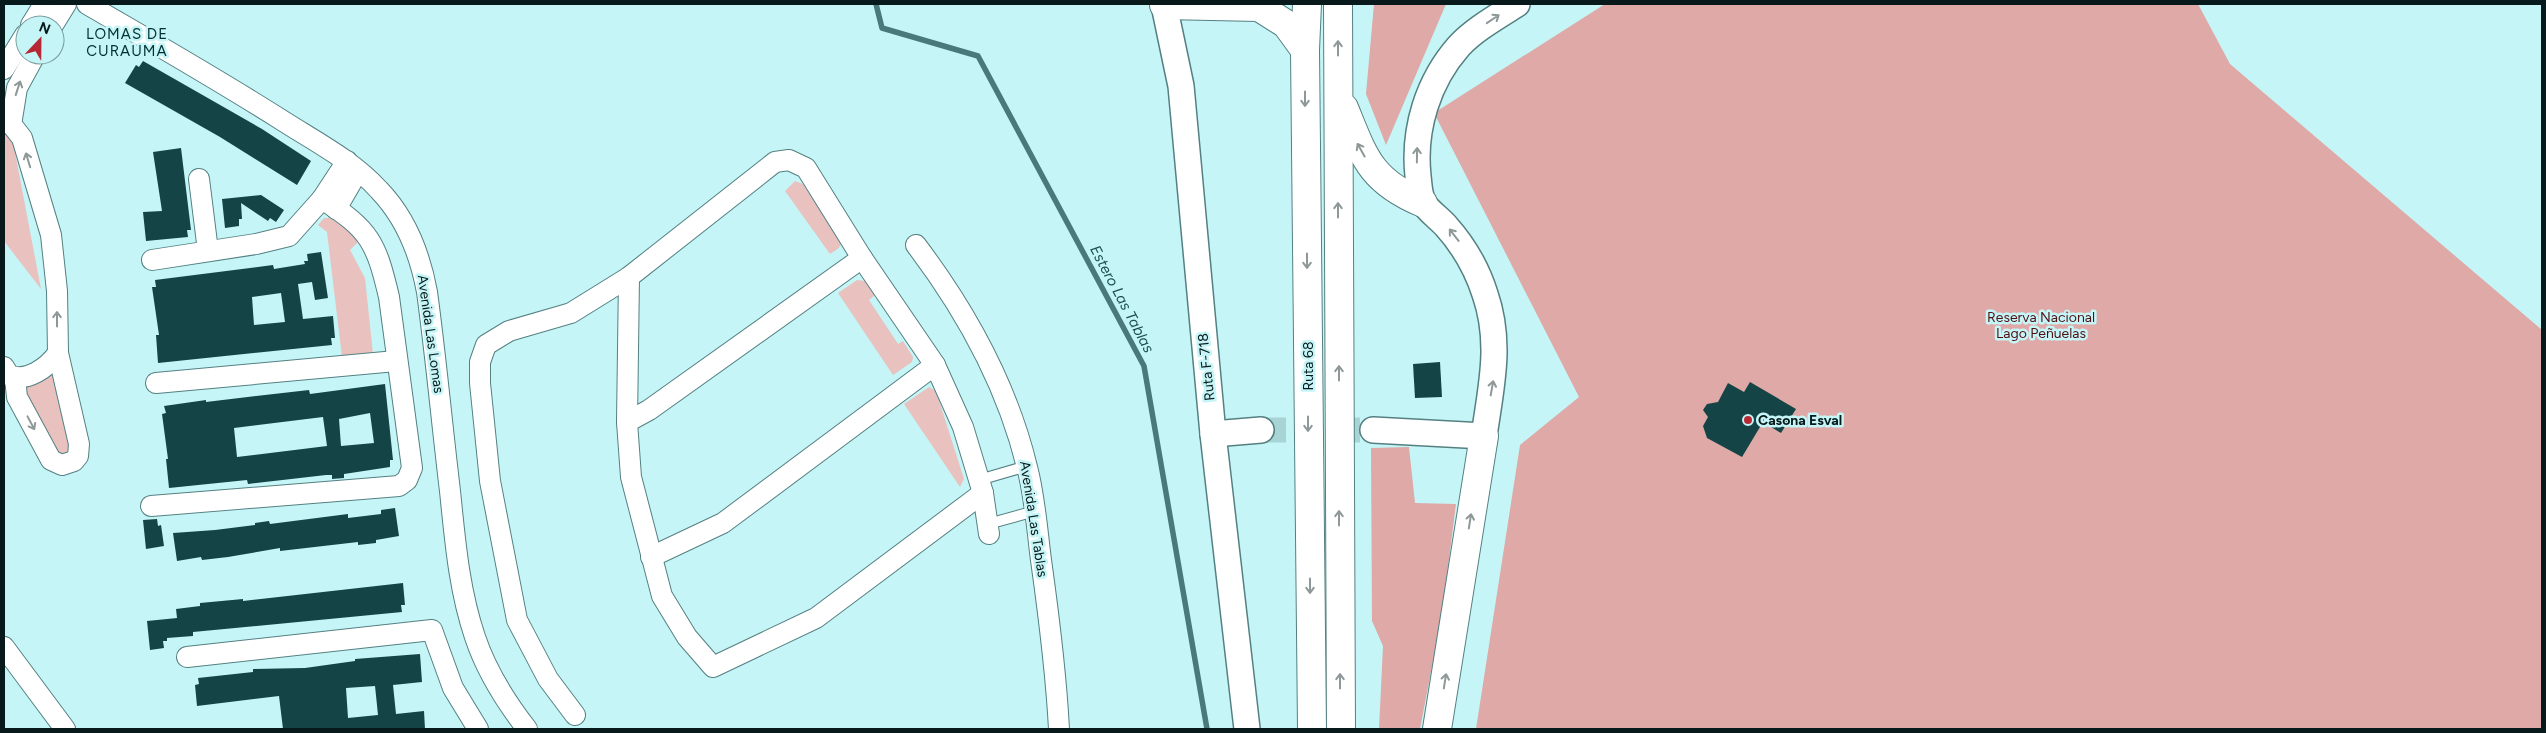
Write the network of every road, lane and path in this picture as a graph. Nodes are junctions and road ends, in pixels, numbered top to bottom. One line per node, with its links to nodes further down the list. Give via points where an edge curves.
1 (44, 4): 9 (street)
2 (66, 4): 10 (street)
3 (87, 4): 17 (street, Avenida Las Lomas, via 207,74)
4 (1307, 4): 11 (highway, Ruta 68)
5 (1338, 4): 15 (highway, one-way to 5)
6 (1517, 4): 19 (street, one-way to 6, via 1417,146 1431,90 1459,46)
7 (1164, 5): 8 (highway); 34 (street, Ruta F-718, via 1181,86)
8 (1261, 5): 11 (highway, via 1286,24)
9 (37, 15)
10 (59, 15)
11 (1305, 50): 50 (highway, Ruta 68, one-way to 50)
12 (15, 51): 14 (street)
13 (30, 65): 16 (street, one-way to 13, via 17,88)
14 (4, 69)
15 (1337, 92): 19 (highway, one-way to 15, via 1387,183 1367,161); 51 (highway, one-way to 15)
16 (8, 120): 26 (street, one-way to 16, via 57,291 50,235 22,138)
17 (352, 166): 20 (street); 47 (street, Avenida Las Lomas, via 380,190 404,222 419,256 427,292 453,523 466,604 475,638 488,667 502,694)
18 (199, 179): 22 (street)
19 (1423, 203): 35 (street, one-way to 19, via 1495,364 1492,317 1478,274 1467,254 1454,235)
20 (329, 204): 22 (street, via 289,236); 27 (street, via 362,230 376,248 389,297)
21 (916, 245): 36 (street, Avenida Las Tablas, via 943,281 977,337 1009,408)
22 (208, 251): 24 (street)
23 (862, 258): 25 (street, via 806,168 789,160 775,162); 28 (street); 31 (street, via 649,410)
24 (152, 260)
25 (629, 277): 31 (street); 44 (street, via 572,313 509,331 486,345 480,362 490,480 517,620 548,679)
26 (58, 353): 29 (street, via 46,367); 29 (street, one-way to 26, via 18,397 51,460 62,465 74,461 78,456 78,444)
27 (396, 361): 30 (street); 38 (street, via 412,468 407,480 399,486)
28 (935, 365): 37 (street, via 963,427); 41 (street, via 723,523)
29 (10, 372)
30 (156, 384)
31 (627, 422): 41 (street, via 631,478)
32 (1262, 430): 34 (street)
33 (1372, 430): 35 (street)
34 (1213, 434): 49 (street, Ruta F-718)
35 (1484, 436): 52 (highway, one-way to 35)
36 (1027, 466): 37 (lane); 39 (street, Avenida Las Tablas)
37 (981, 487): 40 (street); 41 (street, via 816,618 713,667 687,637 662,596)
38 (151, 506)
39 (1035, 511): 40 (lane); 48 (street, Avenida Las Tablas, via 1056,666)
40 (988, 529)
41 (651, 557)
42 (4, 647): 45 (street)
43 (187, 657): 46 (street, via 432,630 453,688)
44 (575, 715)
45 (65, 729)
46 (478, 729)
47 (527, 729)
48 (1059, 729)
49 (1247, 729)
50 (1312, 729)
51 (1340, 729)
52 (1437, 729)

